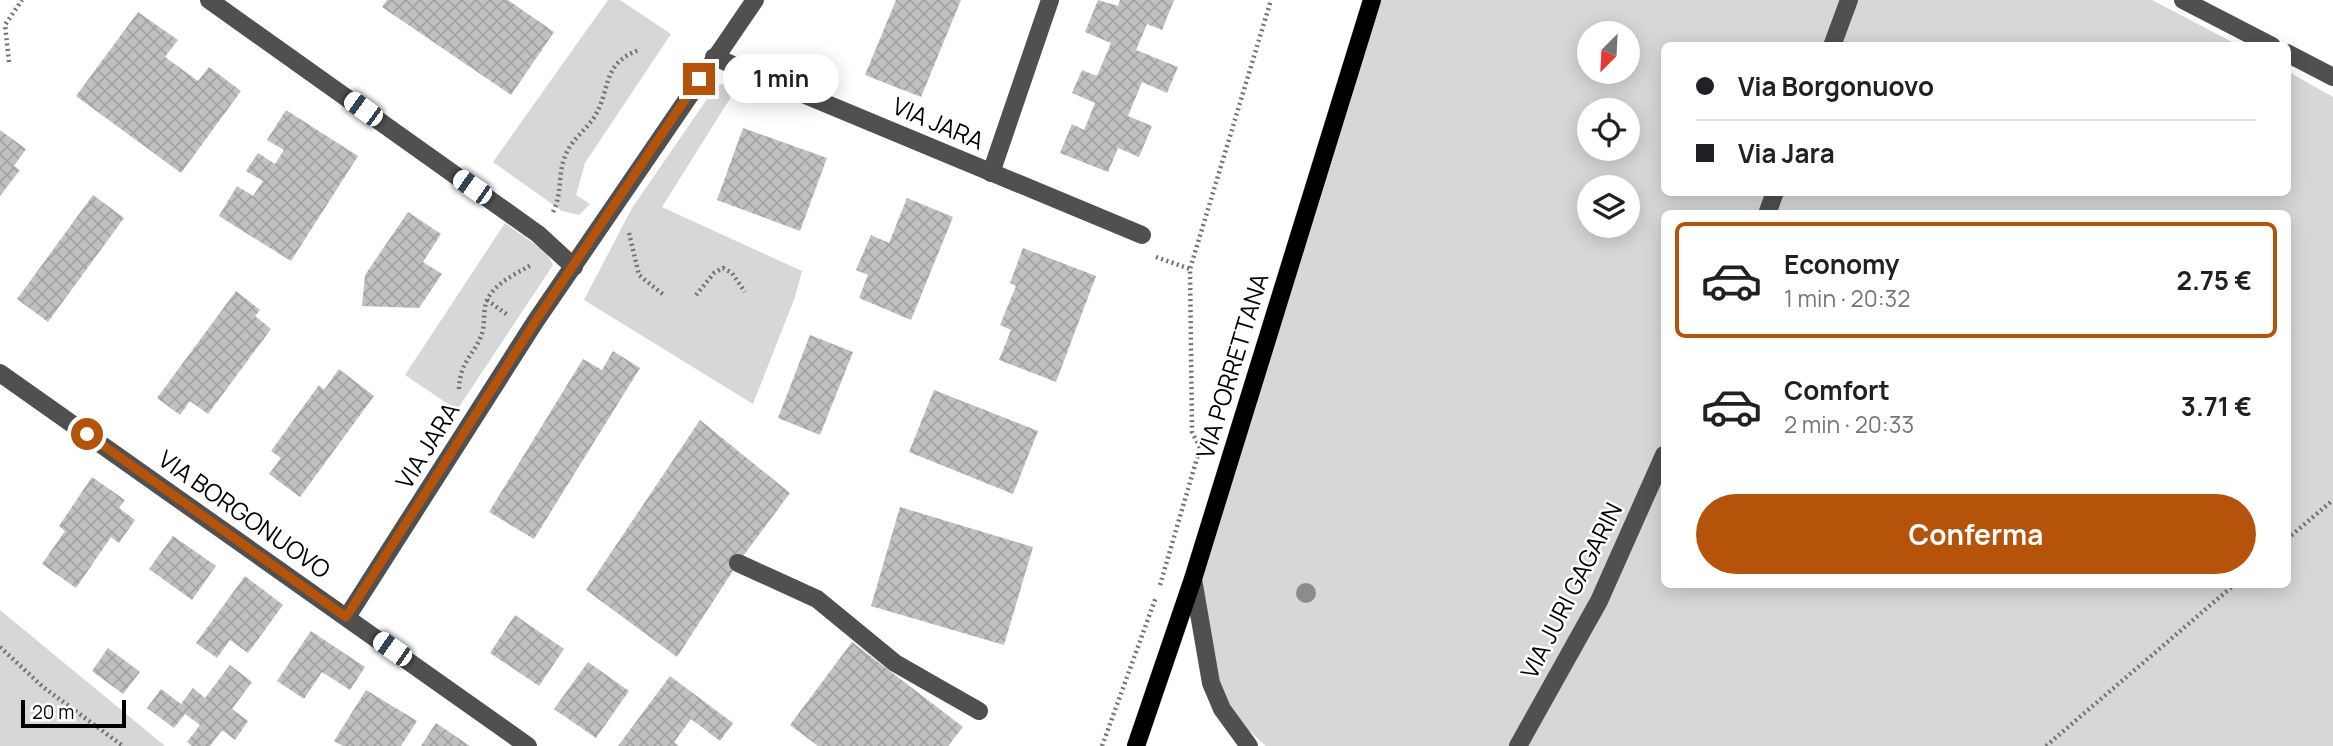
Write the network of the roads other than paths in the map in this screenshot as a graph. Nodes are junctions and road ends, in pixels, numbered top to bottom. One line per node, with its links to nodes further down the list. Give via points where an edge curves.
1 (209, 0): 14 (street, via 538,234)
2 (755, 0): 10 (street, VIA JARA)
3 (1050, 0): 12 (street)
4 (1372, 0): 18 (main road, VIA PORRETTANA)
5 (1849, 0): 7 (street)
6 (2183, 0): 8 (street)
7 (1833, 42)
8 (2264, 42)
9 (2291, 55): 11 (street)
10 (714, 57): 12 (street, VIA JARA); 14 (street, VIA JARA)
11 (2333, 77)
12 (991, 173): 13 (street, VIA JARA)
13 (1142, 235)
14 (574, 267): 19 (street, VIA JARA)
15 (0, 373): 19 (street, VIA BORGONUOVO)
16 (1661, 462): 24 (street, VIA JURI GAGARIN, via 1599,601)
17 (738, 563): 20 (street, via 817,599 895,663)
18 (1192, 579): 22 (main road, VIA PORRETTANA); 23 (street, via 1211,683 1222,709)
19 (346, 617): 21 (street, VIA BORGONUOVO)
20 (979, 711)
21 (528, 746)
22 (1136, 746)
23 (1249, 746)
24 (1518, 746)

